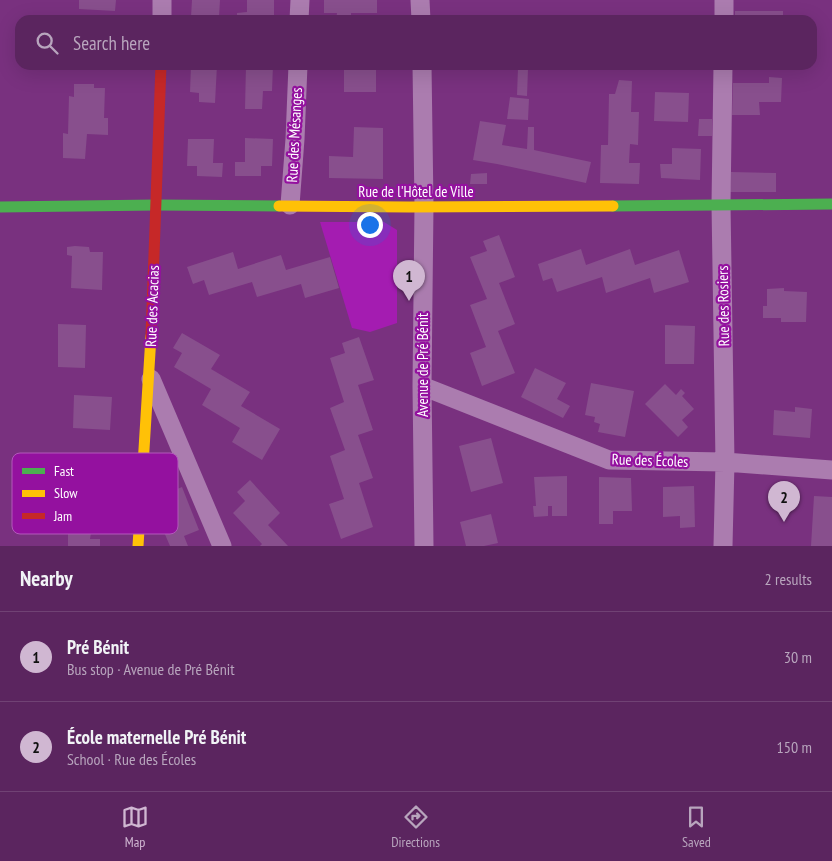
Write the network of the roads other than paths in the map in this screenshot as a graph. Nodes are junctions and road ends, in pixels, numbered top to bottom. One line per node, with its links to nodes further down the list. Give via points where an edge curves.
1 (162, 0): 5 (street)
2 (300, 0): 6 (street)
3 (420, 0): 7 (street)
4 (724, 0): 8 (street)
5 (162, 15)
6 (299, 15)
7 (421, 15)
8 (724, 15)
9 (160, 70): 15 (street, Rue des Acacias)
10 (298, 70): 16 (street, Rue des Mésanges)
11 (422, 70): 17 (street, Avenue de Pré Bénit)
12 (723, 70): 13 (street, Rue des Rosiers)
13 (721, 204): 14 (street, Rue de l'Hôtel de Ville); 17 (street, Rue de l'Hôtel de Ville); 22 (street, Rue des Rosiers)
14 (832, 204)
15 (156, 205): 16 (street, Rue de l'Hôtel de Ville); 18 (street, Rue de l'Hôtel de Ville); 19 (street, Rue des Acacias)
16 (290, 205): 17 (street, Rue de l'Hôtel de Ville)
17 (424, 206): 20 (street, Avenue de Pré Bénit)
18 (0, 207)
19 (149, 376): 21 (street, Rue des Acacias); 24 (street)
20 (422, 386): 22 (street, Rue des Écoles, via 609,460); 25 (street, Avenue de Pré Bénit)
21 (144, 453)
22 (725, 462): 23 (street, Rue des Écoles); 26 (street, Rue des Rosiers)
23 (832, 470)
24 (222, 546)
25 (424, 546)
26 (723, 546)

